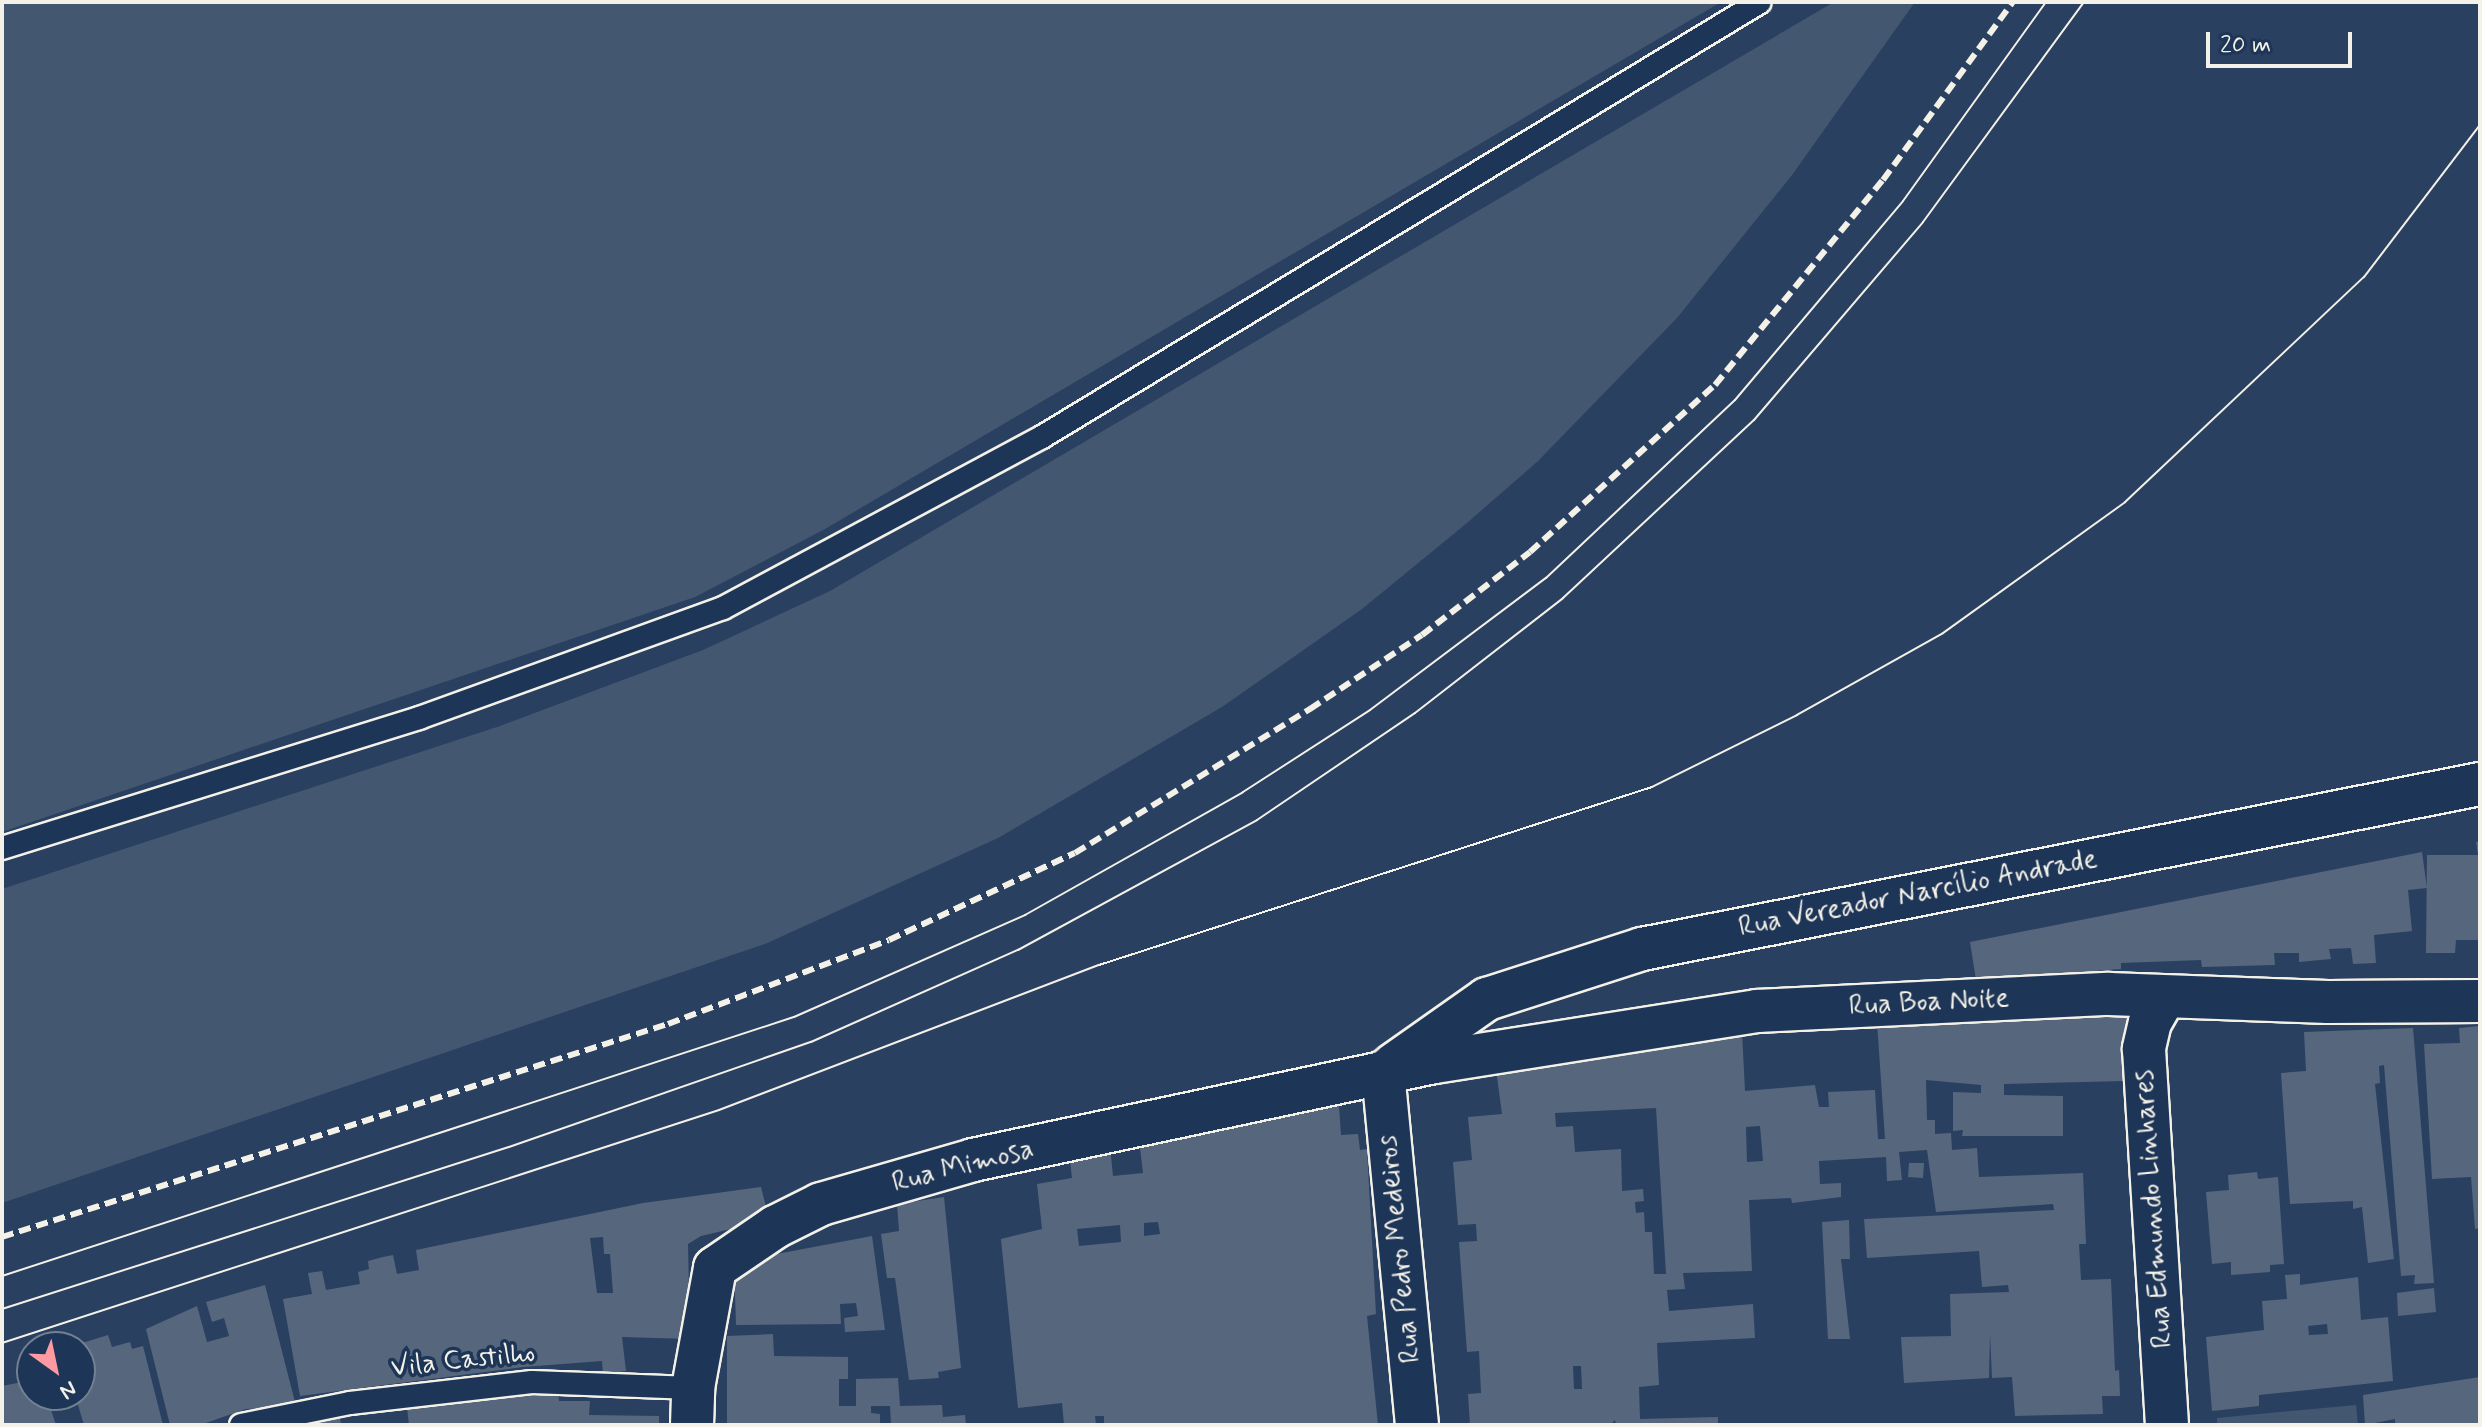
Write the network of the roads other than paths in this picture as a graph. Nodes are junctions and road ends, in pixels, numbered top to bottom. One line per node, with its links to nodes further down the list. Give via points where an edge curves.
1 (1760, 2): 3 (lane, via 1042,437 723,608 419,718)
2 (2480, 784): 6 (street, Rua Vereador Narcílio Andrade, via 1642,949 1487,999)
3 (2, 848)
4 (2164, 998): 5 (street, Rua Boa Noite); 6 (street, Rua Boa Noite, via 2109,994 1757,1011); 10 (street, Rua Edmundo Linhares, via 2150,1022 2144,1049)
5 (2480, 1001)
6 (1383, 1072): 7 (street, Rua Mimosa, via 973,1160 821,1204 775,1227 715,1268); 9 (street, Rua Pedro Medeiros)
7 (693, 1406): 8 (lane, Vila Castilho, via 532,1382 350,1403)
8 (241, 1425)
9 (1417, 1425)
10 (2167, 1425)

